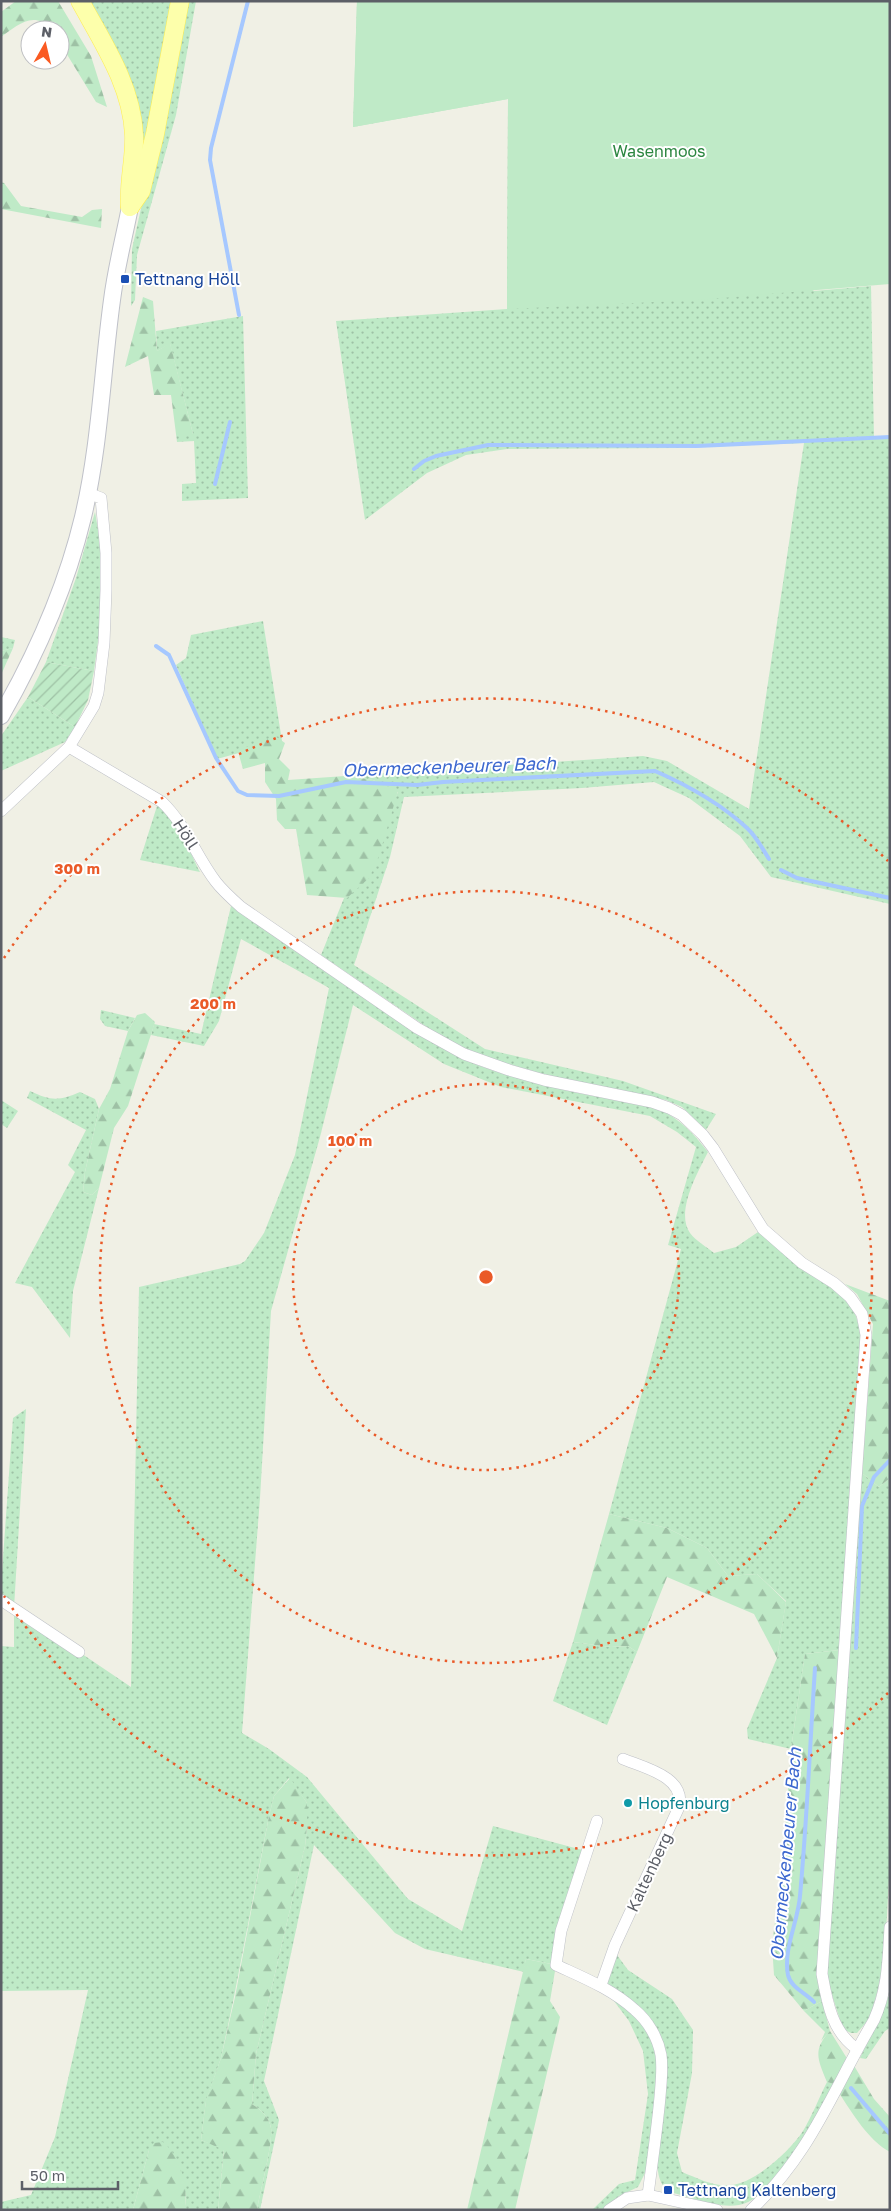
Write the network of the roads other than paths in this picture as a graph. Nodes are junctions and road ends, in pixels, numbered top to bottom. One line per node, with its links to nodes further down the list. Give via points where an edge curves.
1 (80, 1): 3 (main road, via 114,63 129,104 134,141)
2 (180, 1): 3 (main road, via 155,134 141,191)
3 (130, 207): 4 (main road, via 112,302 99,434)
4 (88, 493): 5 (main road, via 74,553 50,619); 6 (street, via 101,498 102,502 106,553 104,643 101,678 94,706)
5 (1, 716)
6 (69, 747): 7 (street); 14 (street, Höll, via 162,802 190,838 222,889 241,906 417,1028 464,1054 509,1070 652,1102 682,1115 713,1148 763,1229 802,1263 842,1289 859,1309 866,1335 822,1974 826,2000 837,2028 843,2038)
7 (1, 811)
8 (1, 1600): 9 (street)
9 (80, 1652)
10 (623, 1759): 13 (street, Kaltenberg, via 672,1781 681,1800 615,1945)
11 (597, 1821): 13 (street, via 561,1930 556,1965)
12 (890, 1927): 14 (street, via 885,1990 874,2020)
13 (601, 1985): 15 (street, via 635,2009 656,2038 661,2055 658,2118)
14 (857, 2049): 18 (street, via 807,2144 787,2172)
15 (648, 2195): 16 (street, via 627,2198); 17 (street)
16 (609, 2210)
17 (717, 2210)
18 (751, 2210)

